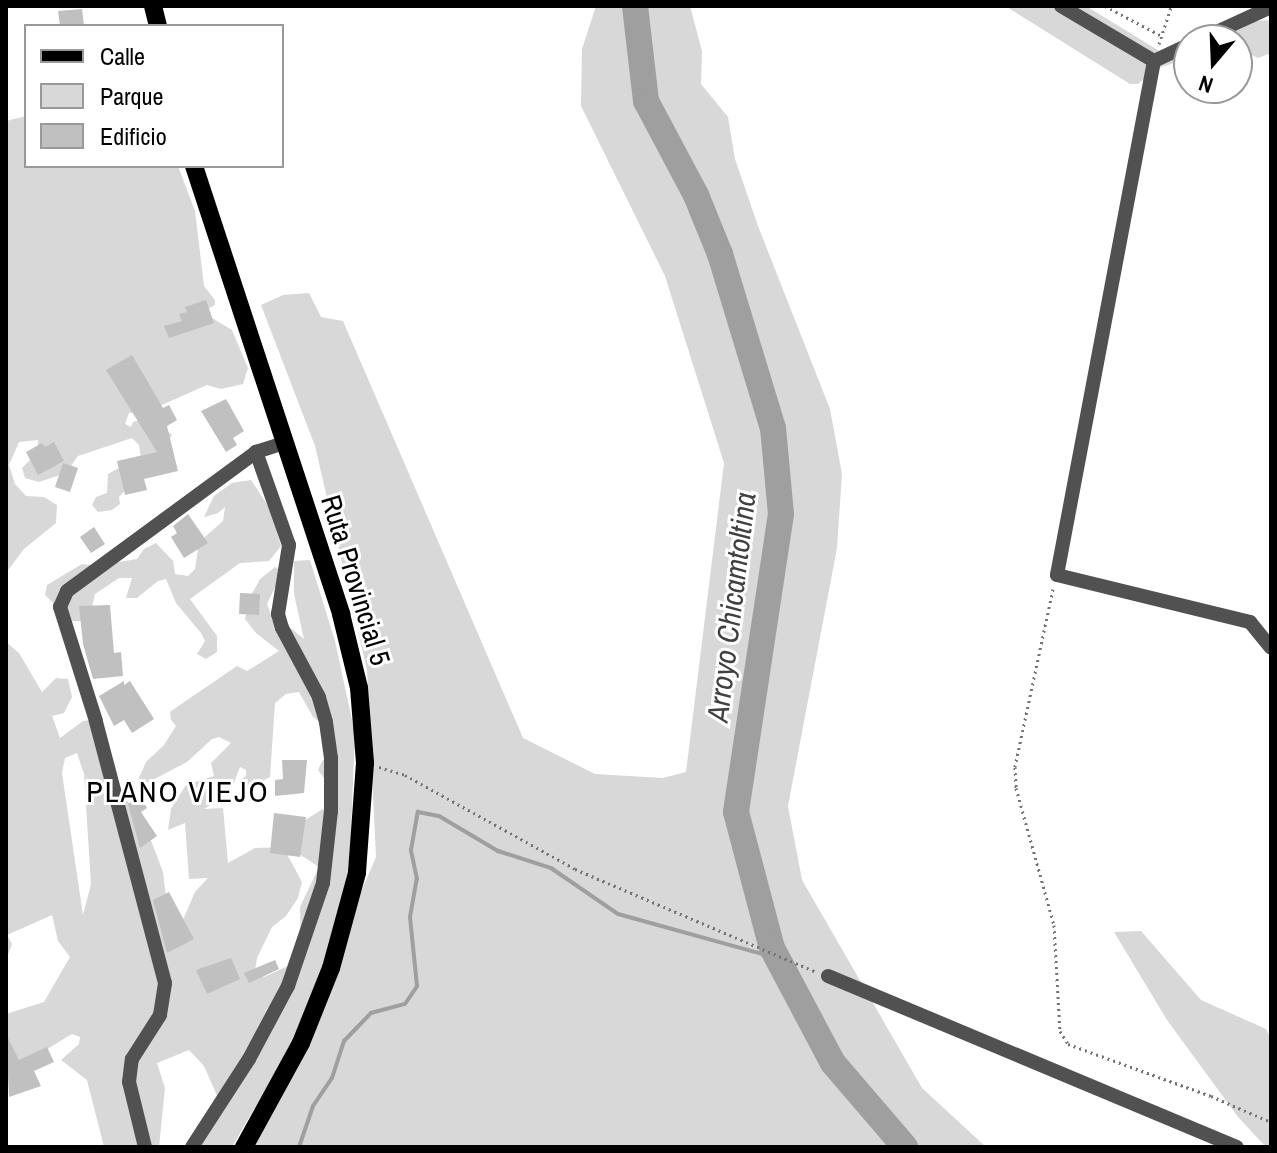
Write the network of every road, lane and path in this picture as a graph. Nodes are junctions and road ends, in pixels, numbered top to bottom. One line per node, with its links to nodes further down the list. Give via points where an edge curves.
1 (1061, 6): 8 (street)
2 (1105, 6): 6 (path)
3 (1171, 6): 6 (path)
4 (1271, 7): 5 (street)
5 (1234, 24)
6 (1162, 36): 8 (path)
7 (1173, 52): 8 (street)
8 (1154, 61): 12 (street)
9 (195, 168): 10 (main road, Ruta Provincial 5)
10 (284, 443): 11 (street); 14 (main road, Ruta Provincial 5, via 341,614 359,688)
11 (256, 452): 17 (street, via 67,591 60,607 96,721 165,983 160,1015 132,1059 129,1082); 18 (street, via 289,545 278,614 326,722 331,811 323,883 288,986)
12 (1057, 575): 13 (street, via 1250,622); 16 (path, via 1015,767 1016,788 1054,925 1060,1031 1068,1044)
13 (1271, 648)
14 (365, 763): 15 (path, via 405,775 575,869); 19 (main road, Ruta Provincial 5, via 357,873 331,968 301,1043)
15 (828, 976): 20 (street)
16 (1271, 1122)
17 (145, 1147)
18 (192, 1147)
19 (244, 1147)
20 (1237, 1147)

